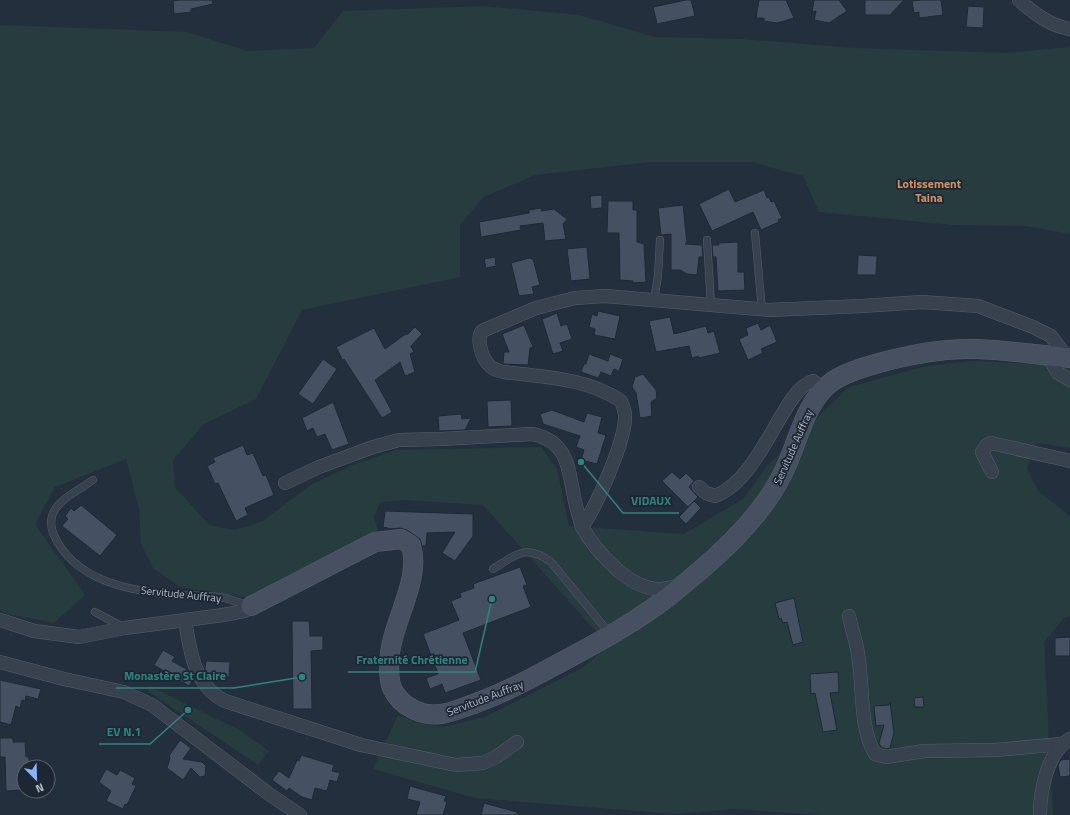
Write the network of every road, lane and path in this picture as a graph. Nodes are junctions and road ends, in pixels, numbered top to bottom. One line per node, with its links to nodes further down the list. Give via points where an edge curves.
1 (1019, 0): 2 (street, via 1048,22)
2 (1070, 29)
3 (755, 233): 8 (lane)
4 (660, 240): 6 (lane)
5 (706, 240): 7 (lane)
6 (654, 300): 7 (street); 18 (street, via 605,296 575,298 536,308 486,329 480,334 485,360 491,367 504,372 585,384 608,392 622,401 625,416 613,461)
7 (711, 305): 8 (street)
8 (762, 310): 10 (street, via 922,302 978,306 1047,333 1059,343)
9 (1048, 356): 10 (street, Servitude Auffray); 11 (street, via 1058,373); 12 (street, Servitude Auffray, via 977,349 933,351 862,368)
10 (1069, 358)
11 (1070, 380)
12 (823, 389): 17 (street, via 813,381 799,389 751,468 728,489 715,496); 20 (street, Servitude Auffray, via 813,402 784,470 758,512 739,533)
13 (1070, 461): 14 (street, via 991,443 982,452)
14 (992, 472)
15 (93, 480): 21 (lane, Servitude Auffray, via 61,503 50,516 52,534 59,545 81,567 97,578 121,586 152,592 225,598)
16 (284, 483): 18 (street, via 319,467 400,440 533,434 547,437 560,448 568,463)
17 (699, 487)
18 (582, 527): 20 (street, via 591,543 617,570 638,583 656,589)
19 (493, 570): 27 (lane, via 513,556 530,551 543,556 566,579)
20 (681, 585): 27 (street, Servitude Auffray)
21 (251, 606): 25 (street, via 244,611); 27 (street, Servitude Auffray, via 375,542 401,538 411,545 414,556 413,577 394,629 389,657 389,677 392,690 402,702 411,709 429,715 442,714 500,694)
22 (95, 612): 26 (lane)
23 (849, 616): 29 (street, via 859,659 869,745 875,754 886,757 924,751 996,750)
24 (0, 620): 26 (street, via 34,631 79,637)
25 (185, 620): 26 (street); 30 (street, via 193,664 209,690 225,701 361,745 456,765 483,763)
26 (125, 628)
27 (611, 635)
28 (0, 662): 32 (street, via 124,692 152,705)
29 (1066, 741): 31 (street, via 1057,748 1048,769 1040,802)
30 (517, 742)
31 (1040, 814)
32 (300, 815)

